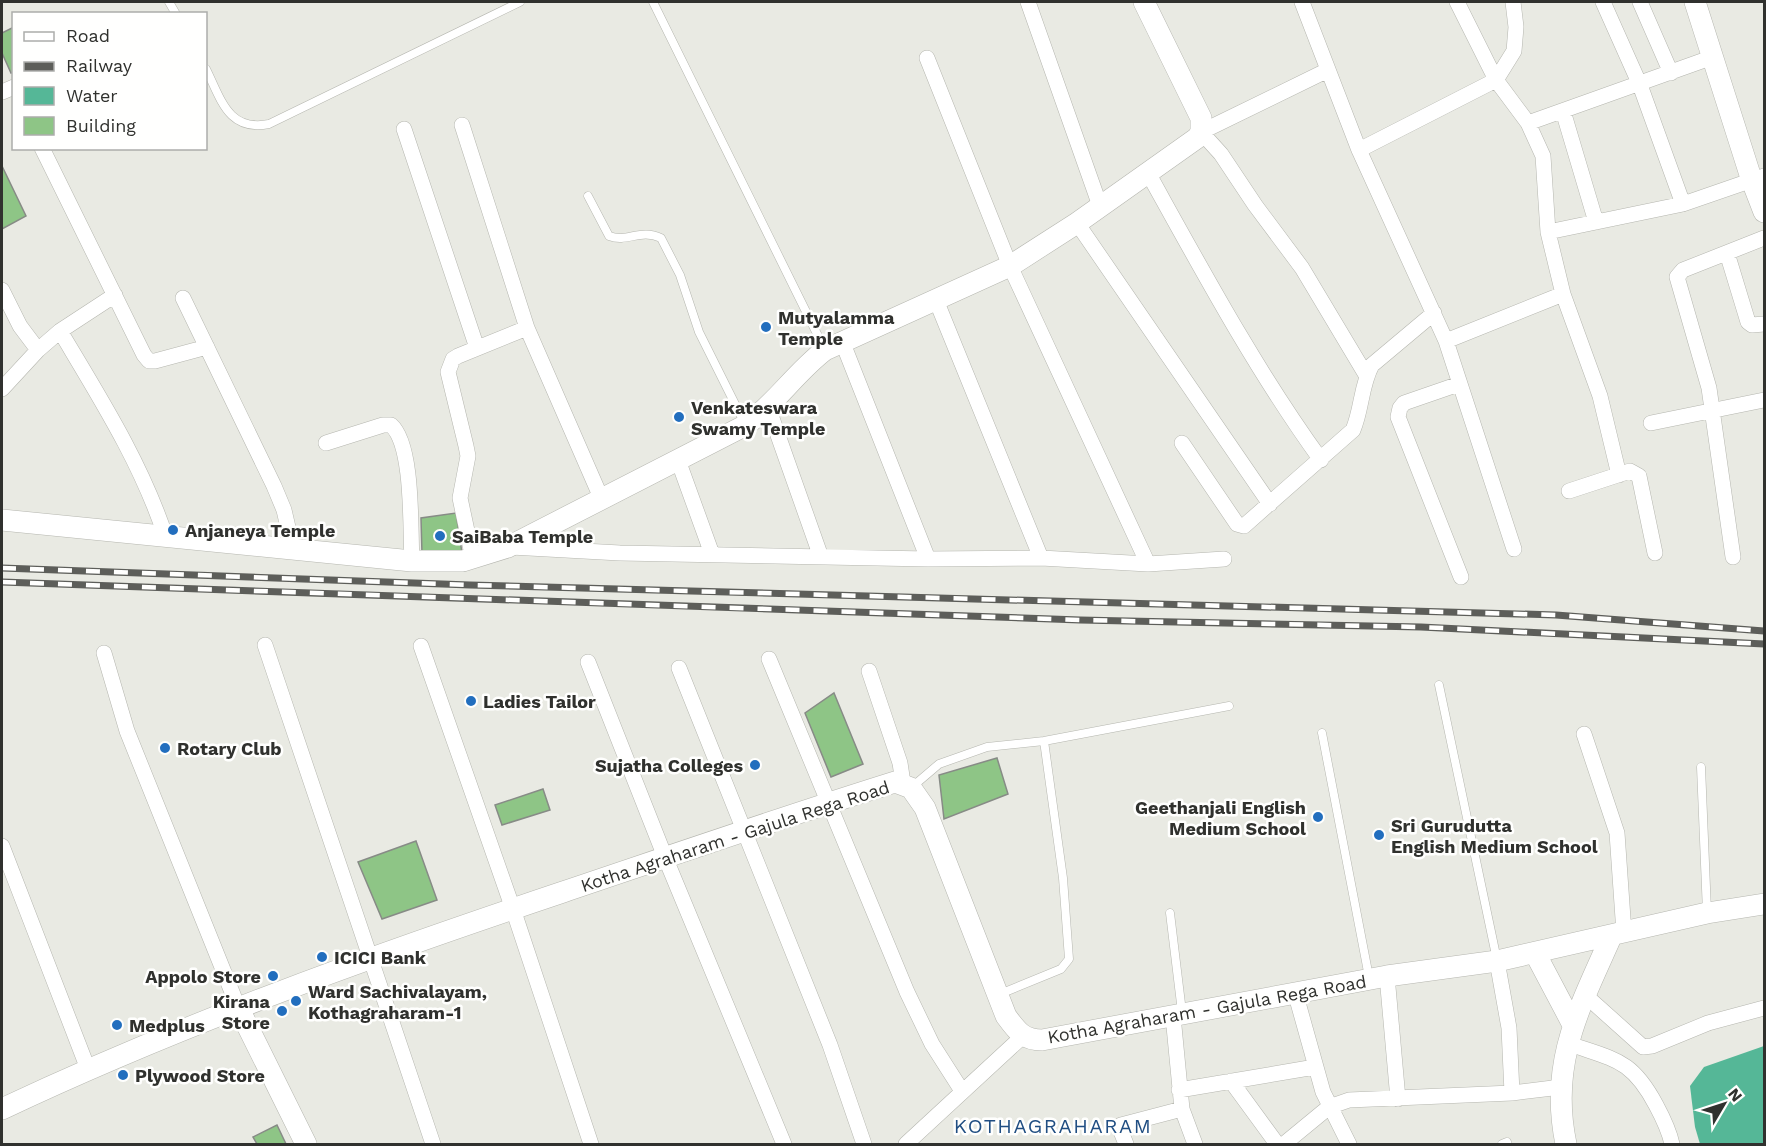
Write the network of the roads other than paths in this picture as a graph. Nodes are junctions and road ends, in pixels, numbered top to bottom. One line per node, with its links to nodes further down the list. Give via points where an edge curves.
1 (520, 2): 14 (lane, via 269,124 248,126 238,122 229,113)
2 (653, 2): 47 (lane)
3 (1028, 2): 29 (street)
4 (1144, 2): 22 (main road, via 1201,118)
5 (1302, 2): 13 (street)
6 (1457, 2): 16 (street)
7 (1513, 2): 16 (street, via 1514,51)
8 (1603, 2): 17 (street)
9 (1640, 2): 15 (street)
10 (1695, 2): 11 (main road)
11 (1713, 57): 15 (street); 26 (main road)
12 (927, 58): 36 (street)
13 (1328, 70): 22 (street); 24 (street)
14 (207, 71)
15 (1671, 73): 17 (street)
16 (1496, 80): 19 (street); 24 (street)
17 (1640, 85): 18 (street); 28 (street)
18 (1563, 111): 19 (street); 31 (street)
19 (1528, 123): 33 (street, via 1544,156)
20 (462, 124): 44 (street)
21 (404, 129): 49 (street)
22 (1201, 132): 25 (main road); 51 (street, via 1302,268)
23 (43, 150): 39 (street)
24 (1359, 150): 42 (street)
25 (1147, 171): 29 (main road); 62 (street, via 1281,406)
26 (1758, 178): 28 (street); 30 (main road)
27 (588, 196): 58 (lane, via 609,237 642,233 661,238 680,275 699,332)
28 (1683, 204): 31 (street)
29 (1100, 206): 32 (main road)
30 (1764, 212)
31 (1596, 222): 33 (street)
32 (1077, 224): 36 (main road); 66 (street)
33 (1548, 232): 38 (street)
34 (1764, 237): 35 (street)
35 (1727, 253): 43 (street, via 1748,322); 56 (street, via 1683,270 1677,277)
36 (1010, 266): 41 (main road); 81 (street)
37 (2, 290): 50 (street, via 20,326)
38 (1563, 294): 46 (street); 63 (street, via 1600,396)
39 (115, 295): 45 (street); 48 (street, via 149,361)
40 (183, 298): 48 (street)
41 (936, 300): 47 (main road); 76 (street)
42 (1434, 313): 46 (street); 51 (street, via 1378,357)
43 (1764, 324)
44 (527, 328): 49 (street); 65 (street)
45 (60, 331): 50 (street); 68 (street, via 134,459)
46 (1446, 342): 52 (street)
47 (834, 345): 55 (main road, via 808,363); 78 (street)
48 (207, 347): 70 (street, via 277,494)
49 (477, 348): 77 (street, via 453,359 448,372 468,456 460,498)
50 (38, 350): 53 (street)
51 (1366, 375): 62 (street, via 1353,430)
52 (1459, 384): 71 (street); 82 (street, via 1404,404 1398,417)
53 (2, 389)
54 (1764, 400): 56 (street)
55 (768, 407): 58 (main road); 74 (street)
56 (1713, 411): 57 (street); 75 (street)
57 (1651, 423)
58 (746, 424): 61 (main road)
59 (326, 443): 80 (street, via 383,425 396,429 406,456)
60 (1182, 443): 66 (street, via 1240,527)
61 (678, 460): 65 (main road); 73 (street)
62 (1321, 460): 66 (street)
63 (1619, 474): 64 (street); 72 (street, via 1630,471 1639,476)
64 (1569, 491)
65 (602, 500): 69 (main road)
66 (1270, 504)
67 (2, 520): 68 (main road)
68 (166, 538): 70 (main road)
69 (508, 547): 73 (street); 77 (main road)
70 (293, 549): 80 (main road)
71 (1514, 549)
72 (1655, 553)
73 (712, 554): 74 (street)
74 (821, 557): 78 (street)
75 (1733, 557)
76 (1041, 558): 78 (street); 81 (street)
77 (473, 559): 80 (main road)
78 (928, 559)
79 (1224, 559): 81 (street)
80 (412, 561)
81 (1148, 564)
82 (1461, 576)
83 (265, 645): 107 (street)
84 (421, 646): 102 (street)
85 (104, 653): 113 (street, via 127,731)
86 (769, 659): 97 (street)
87 (588, 662): 100 (street)
88 (680, 668): 98 (street)
89 (869, 671): 96 (street)
90 (1439, 685): 108 (lane)
91 (1229, 706): 94 (lane)
92 (1322, 734): 109 (lane)
93 (1584, 734): 105 (street, via 1617,833)
94 (1044, 741): 96 (lane, via 987,747 950,758); 111 (lane, via 1063,878 1069,959 1061,969)
95 (1701, 767): 104 (lane)
96 (907, 786): 97 (main road, Kotha Agraharam - Gajula Rega Road, via 895,782); 111 (main road, Kotha Agraharam - Gajula Rega Road, via 925,808)
97 (827, 803): 98 (main road, Kotha Agraharam - Gajula Rega Road); 123 (street, via 907,992 932,1044)
98 (744, 831): 100 (main road, Kotha Agraharam - Gajula Rega Road); 133 (street, via 830,1045)
99 (2, 846): 119 (street)
100 (665, 857): 102 (main road, Kotha Agraharam - Gajula Rega Road); 132 (street)
101 (1764, 904): 104 (main road, Kotha Agraharam - Gajula Rega Road)
102 (513, 909): 107 (main road, Kotha Agraharam - Gajula Rega Road); 131 (street)
103 (1170, 913): 115 (lane)
104 (1707, 913): 105 (main road, Kotha Agraharam - Gajula Rega Road)
105 (1617, 935): 106 (main road, Kotha Agraharam - Gajula Rega Road); 112 (main road)
106 (1535, 953): 108 (main road, Kotha Agraharam - Gajula Rega Road); 116 (main road)
107 (369, 957): 113 (main road, Kotha Agraharam - Gajula Rega Road); 130 (street)
108 (1497, 961): 109 (main road, Kotha Agraharam - Gajula Rega Road); 124 (street, via 1509,1028)
109 (1378, 977): 110 (main road, Kotha Agraharam - Gajula Rega Road); 125 (street)
110 (1295, 992): 115 (main road, Kotha Agraharam - Gajula Rega Road); 118 (street)
111 (998, 995): 117 (main road, Kotha Agraharam - Gajula Rega Road, via 1006,1016)
112 (1585, 995): 114 (street, via 1643,1047); 116 (main road)
113 (238, 1007): 119 (main road, Kotha Agraharam - Gajula Rega Road); 129 (main road)
114 (1764, 1008)
115 (1178, 1015): 117 (main road, Kotha Agraharam - Gajula Rega Road, via 1042,1040); 122 (street)
116 (1570, 1033): 121 (main road); 141 (street, via 1639,1076 1665,1122)
117 (1023, 1036): 123 (street)
118 (1315, 1067): 120 (street); 126 (street)
119 (88, 1069): 127 (main road, Kotha Agraharam - Gajula Rega Road)
120 (1231, 1081): 122 (street); 137 (street)
121 (1562, 1087): 124 (street); 140 (main road)
122 (1179, 1090): 128 (street)
123 (962, 1091): 134 (street)
124 (1512, 1093): 125 (street)
125 (1398, 1098): 126 (street, via 1348,1100)
126 (1329, 1107): 138 (street); 139 (street)
127 (2, 1109)
128 (1182, 1109): 135 (street, via 1121,1125); 136 (street)
129 (306, 1144)
130 (433, 1144)
131 (591, 1144)
132 (784, 1144)
133 (864, 1144)
134 (906, 1144)
135 (1126, 1144)
136 (1195, 1144)
137 (1277, 1144)
138 (1284, 1144)
139 (1348, 1144)
140 (1566, 1144)
141 (1672, 1144)

